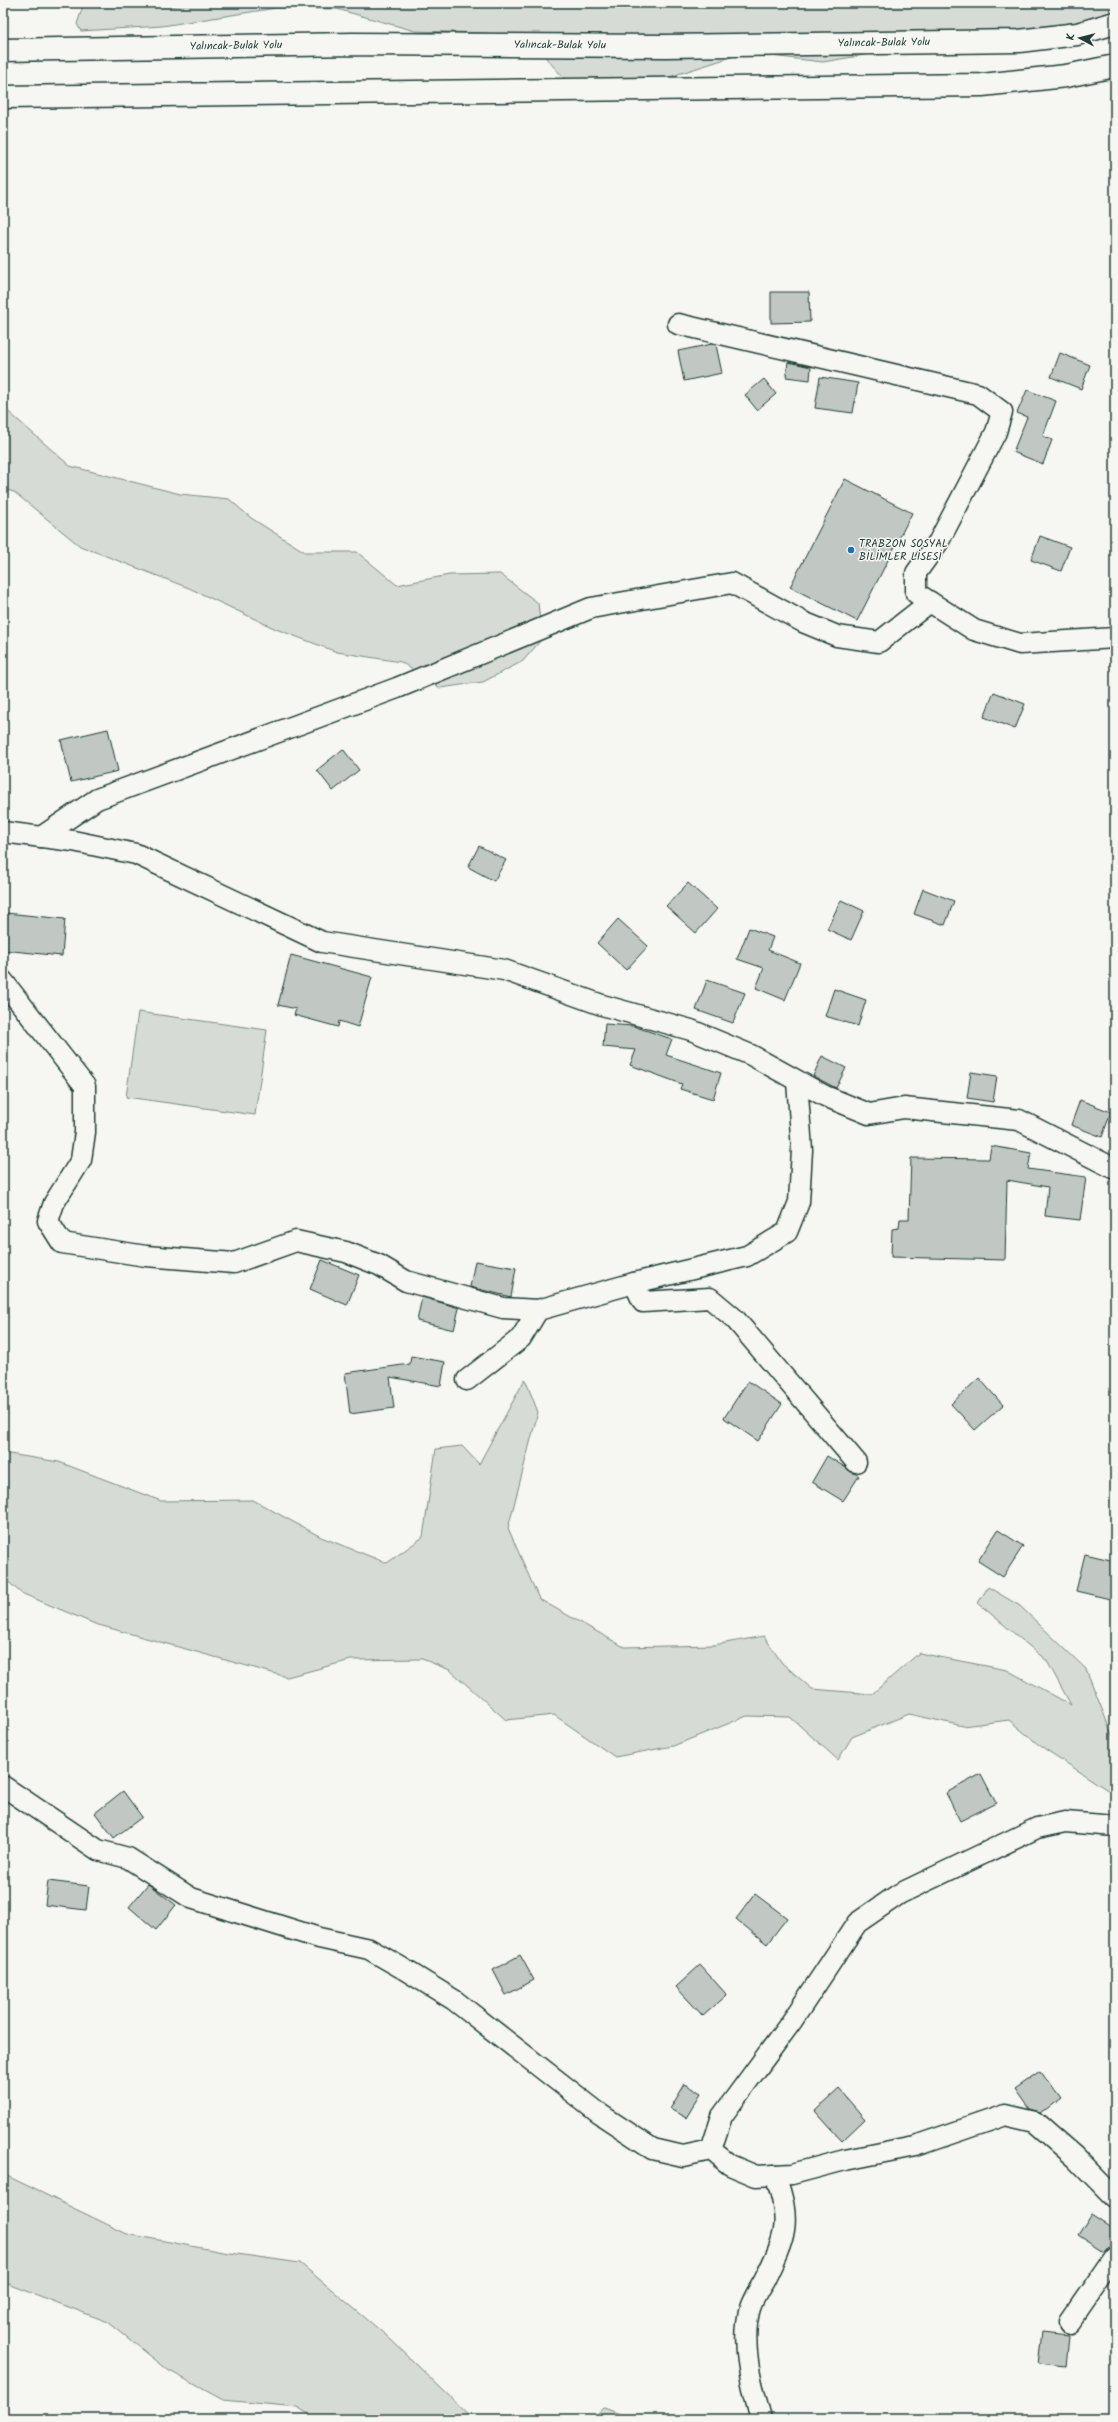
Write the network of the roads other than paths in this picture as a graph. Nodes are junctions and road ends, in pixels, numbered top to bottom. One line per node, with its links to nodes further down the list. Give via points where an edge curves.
1 (1115, 23): 2 (main road, Yalıncak-Bulak Yolu, via 1077,34 1019,41 666,46 353,44)
2 (3, 50)
3 (1115, 66): 4 (main road, via 1066,76 982,85)
4 (3, 97)
5 (678, 324): 6 (street, via 978,394 1002,412 996,432 939,541 916,573 916,593)
6 (930, 602): 7 (street, via 974,630 1020,644); 9 (street, via 879,642 837,636 803,622 732,582 591,608 397,688 97,799)
7 (1115, 638)
8 (3, 832): 9 (street)
9 (41, 837): 11 (street, via 136,854 322,942 504,970 602,1005 691,1030 751,1055)
10 (3, 982): 14 (street, via 85,1086 85,1132 81,1160 54,1203 48,1221 62,1243 146,1256 234,1263 296,1241 346,1252 379,1265 406,1282 503,1308)
11 (798, 1081): 12 (street, via 825,1096 869,1114 904,1108 1019,1120); 13 (street, via 802,1150 799,1202 787,1232 747,1256)
12 (1115, 1169)
13 (634, 1283): 14 (street); 16 (street, via 643,1302 710,1298 735,1318)
14 (538, 1310): 15 (street, via 521,1338)
15 (466, 1380)
16 (856, 1462)
17 (3, 1786): 19 (street, via 98,1850 128,1858 191,1898 319,1938 369,1950 402,1968 454,2000 600,2114 653,2149 684,2156)
18 (1115, 1826): 19 (street, via 1065,1822 1037,1828 899,1894 856,1923 792,2022 722,2116)
19 (711, 2150): 20 (street, via 730,2165 756,2176)
20 (775, 2174): 21 (street, via 792,2174 915,2146 1005,2115 1035,2122 1075,2157); 24 (street, via 783,2197 786,2222 783,2240 750,2308 747,2343 754,2395)
21 (1115, 2198)
22 (1115, 2257): 23 (street)
23 (1070, 2322)
24 (761, 2419)

